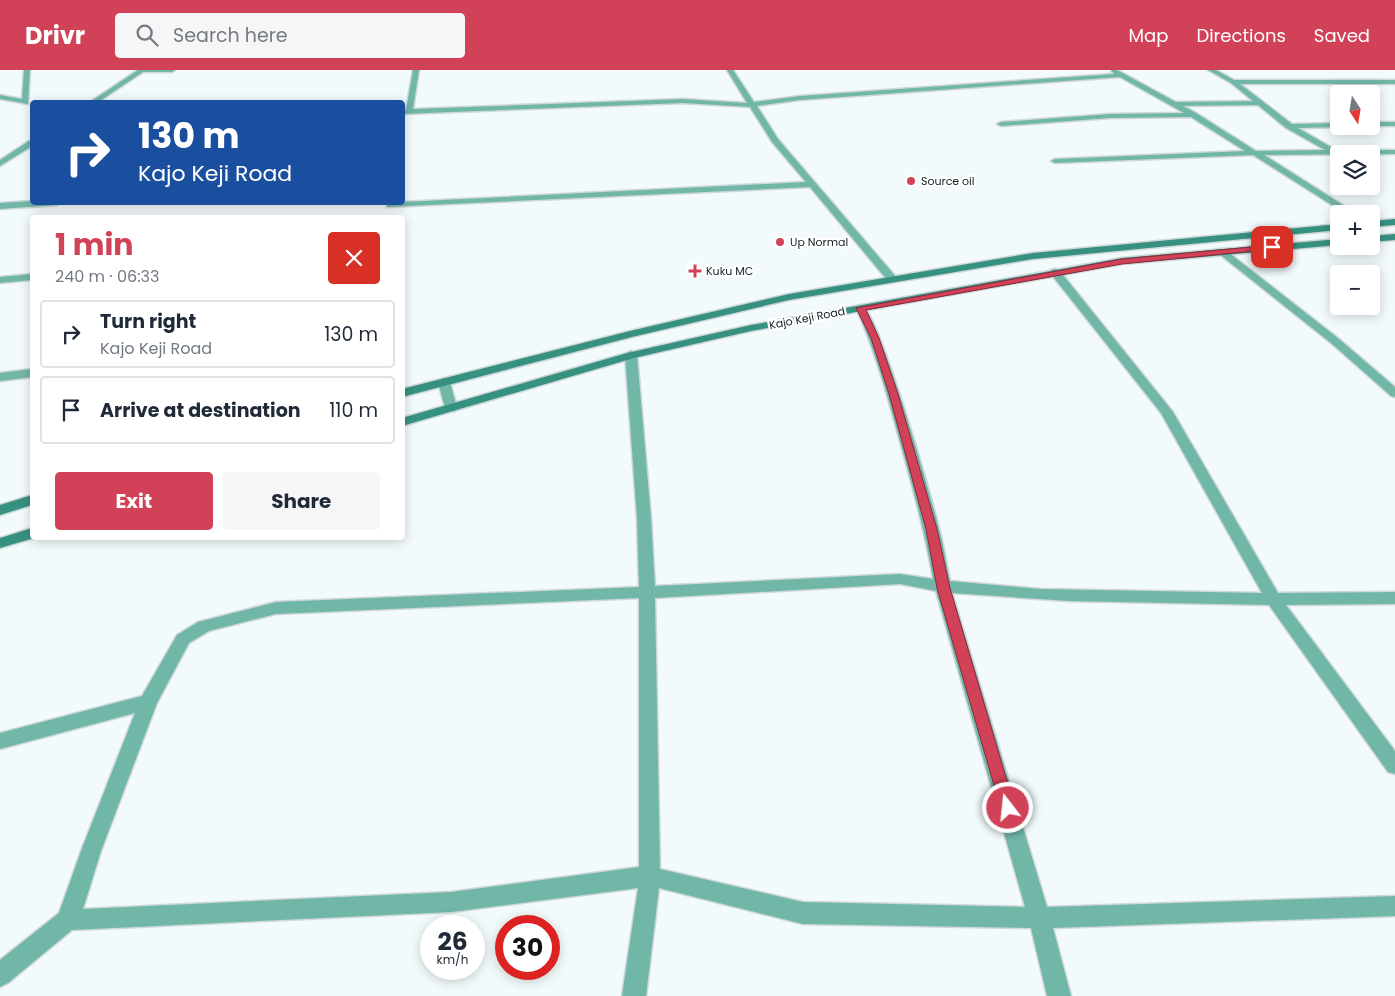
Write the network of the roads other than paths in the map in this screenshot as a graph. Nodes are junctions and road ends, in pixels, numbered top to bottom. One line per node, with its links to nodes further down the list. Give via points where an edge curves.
1 (27, 70): 11 (street, via 25,102)
2 (142, 70): 3 (street); 12 (street)
3 (172, 70)
4 (416, 70): 16 (street)
5 (730, 70): 15 (street)
6 (1112, 70): 8 (street)
7 (1210, 70): 9 (street)
8 (1122, 75): 14 (street); 15 (street, via 800,98)
9 (1233, 82): 10 (street); 13 (street)
10 (1395, 82)
11 (0, 97)
12 (97, 100)
13 (1262, 103): 14 (street); 22 (street)
14 (1174, 104): 17 (street)
15 (752, 105): 16 (street, via 683,101); 31 (street)
16 (406, 112)
17 (1193, 115): 18 (street, via 1110,116); 28 (street)
18 (1001, 124)
19 (1380, 124): 20 (street)
20 (1395, 124)
21 (1330, 125): 22 (street)
22 (1289, 126): 24 (street)
23 (30, 144): 30 (street)
24 (1330, 149)
25 (1330, 152): 28 (street)
26 (1380, 152): 27 (street)
27 (1395, 152)
28 (1254, 153): 29 (street); 34 (street)
29 (1055, 161)
30 (0, 164)
31 (812, 184): 32 (street); 45 (street)
32 (405, 203)
33 (30, 204): 35 (street)
34 (1338, 205)
35 (0, 206)
36 (1395, 222): 37 (main road)
37 (1380, 223)
38 (1330, 228): 45 (main road, Kajo Keji Road, via 1033,256)
39 (1395, 237): 40 (main road)
40 (1380, 238)
41 (1330, 243): 42 (main road, Kajo Keji Road)
42 (1221, 251): 43 (main road, Kajo Keji Road, via 1122,261); 53 (street, via 1336,340)
43 (1055, 272): 47 (main road, Kajo Keji Road); 63 (street, via 1167,412)
44 (30, 277): 46 (street)
45 (892, 279): 51 (main road, Kajo Keji Road, via 780,299)
46 (0, 280)
47 (861, 308): 48 (main road, Kajo Keji Road); 60 (street, via 875,338 893,394 932,529)
48 (631, 355): 54 (main road, Kajo Keji Road); 61 (street)
49 (30, 373): 50 (street)
50 (0, 377)
51 (444, 382): 52 (main road, Kajo Keji Road); 54 (street)
52 (405, 392)
53 (1395, 393)
54 (451, 408): 55 (main road, Kajo Keji Road)
55 (405, 421)
56 (30, 501): 57 (main road)
57 (0, 510)
58 (30, 534): 59 (main road)
59 (0, 543)
60 (944, 588): 61 (street, via 900,580); 63 (street, via 1034,595); 69 (street)
61 (647, 592): 64 (street, via 267,610 204,626 183,639); 67 (street)
62 (1395, 598): 63 (street)
63 (1274, 600): 66 (street)
64 (148, 702): 65 (street); 70 (street)
65 (0, 741)
66 (1395, 766)
67 (650, 876): 69 (street, via 803,912); 70 (street, via 451,902); 72 (street)
68 (1395, 906): 69 (street)
69 (1040, 918): 73 (street)
70 (68, 920): 71 (street)
71 (0, 975)
72 (634, 996)
73 (1060, 996)

